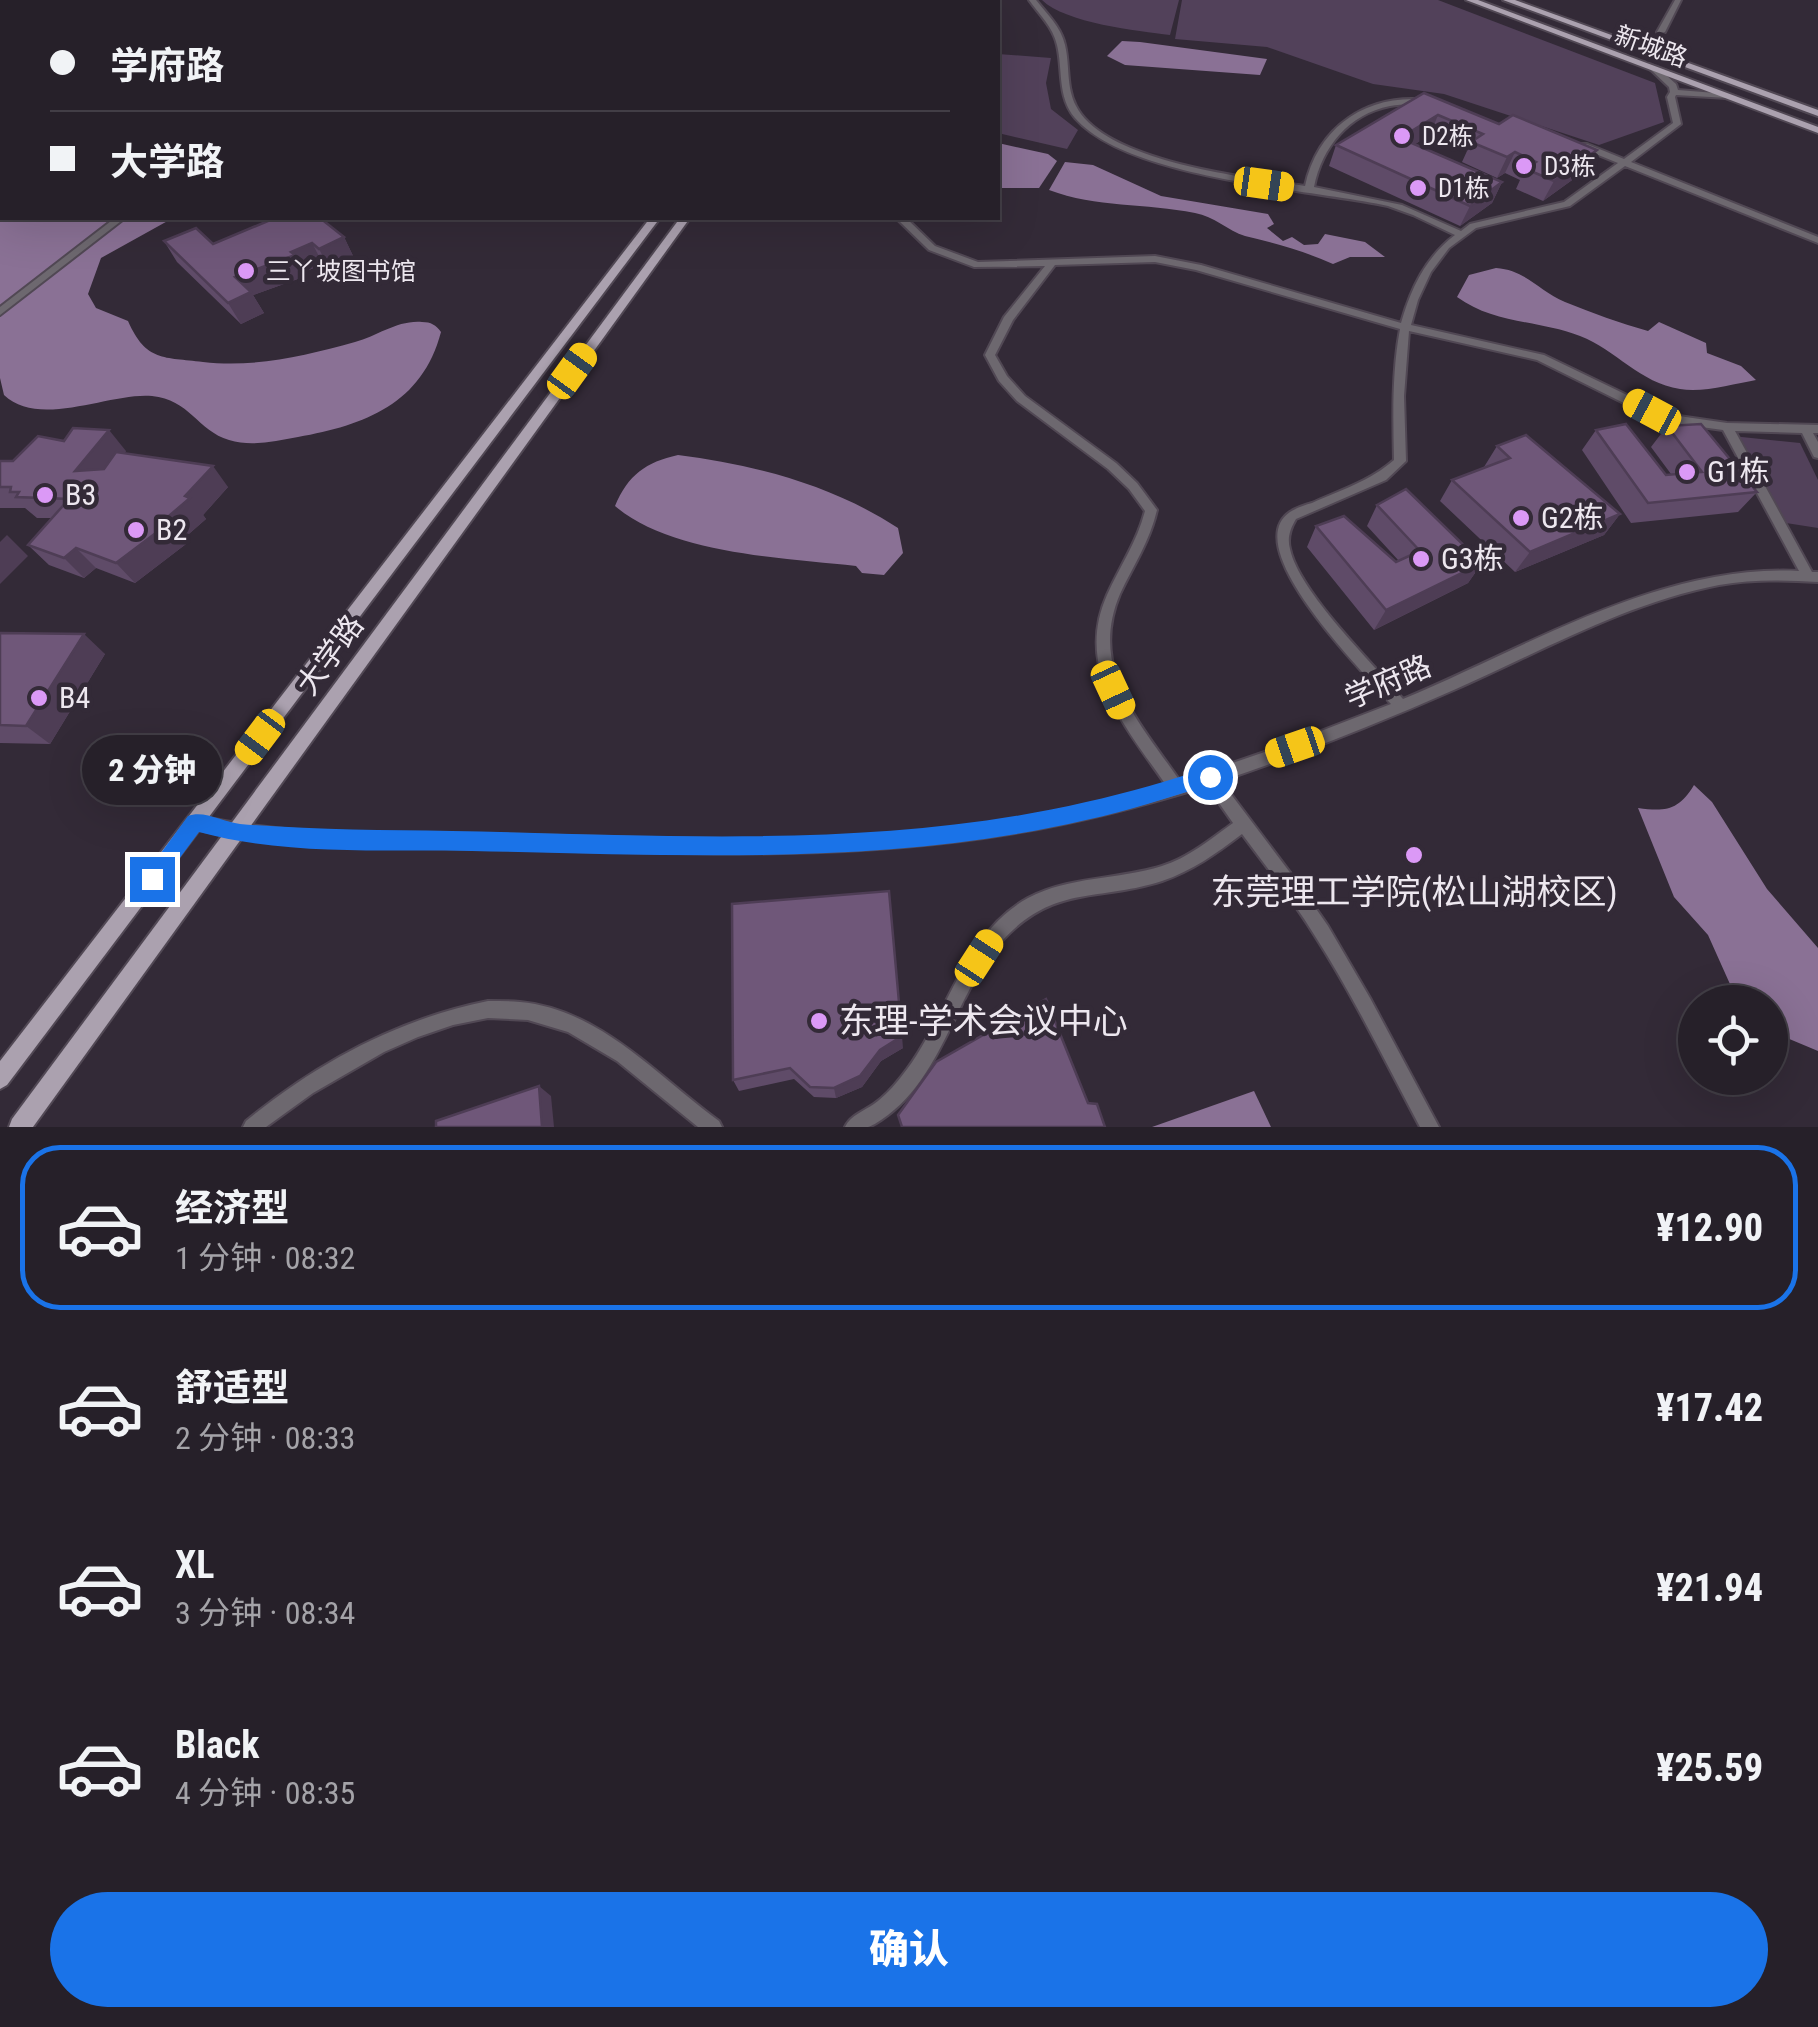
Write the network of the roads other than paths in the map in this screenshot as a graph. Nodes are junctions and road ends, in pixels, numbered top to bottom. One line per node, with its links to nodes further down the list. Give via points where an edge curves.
1 (1032, 0): 14 (street, via 1061,45 1068,102 1094,130 1212,174)
2 (1470, 0): 6 (main road, 新城路)
3 (1507, 0): 10 (main road, 新城路)
4 (1678, 0): 5 (street)
5 (1661, 32)
6 (1654, 69): 7 (street); 8 (main road, 新城路)
7 (1674, 92): 8 (street); 13 (street, via 1677,124)
8 (1728, 96): 11 (main road, 新城路)
9 (1439, 104): 14 (street, via 1406,99 1351,119 1326,139)
10 (1818, 114)
11 (1818, 130)
12 (1579, 144): 13 (street)
13 (1627, 161): 19 (street, via 1567,204); 20 (street)
14 (1309, 190): 19 (street, via 1394,204)
15 (117, 220): 22 (street)
16 (654, 220): 31 (main road, 大学路)
17 (684, 220): 33 (main road, 大学路)
18 (904, 220): 21 (street, via 951,257 978,265)
19 (1460, 234): 23 (street, via 1408,304)
20 (1818, 240)
21 (1050, 265): 23 (street, via 1155,259); 30 (street, via 990,355 1001,382 1099,452 1152,510 1144,545 1124,573 1098,643 1122,708)
22 (0, 312)
23 (1402, 326): 24 (street, via 1540,357 1652,412); 28 (street, via 1400,461 1382,478 1292,516 1282,536 1300,583)
24 (1727, 427): 25 (street); 27 (street)
25 (1812, 430): 26 (street)
26 (1818, 454)
27 (1812, 576): 28 (street, 学府路, via 1742,576 1668,590)
28 (1401, 707): 29 (street, 学府路)
29 (1210, 777): 30 (street, 学府路); 32 (street)
30 (1177, 789): 33 (street, 学府路, via 1084,812 880,840 746,846)
31 (195, 822): 33 (street, 学府路); 34 (main road, 大学路)
32 (1242, 826): 38 (street, via 1198,858 1161,874 1050,896 1020,912 967,978 914,1080); 39 (street, via 1324,934)
33 (234, 833): 35 (main road, 大学路)
34 (0, 1078)
35 (20, 1127)
36 (252, 1127): 37 (street, via 325,1072 406,1033 465,1014 516,1009 596,1037)
37 (713, 1127)
38 (854, 1127)
39 (1430, 1127)

